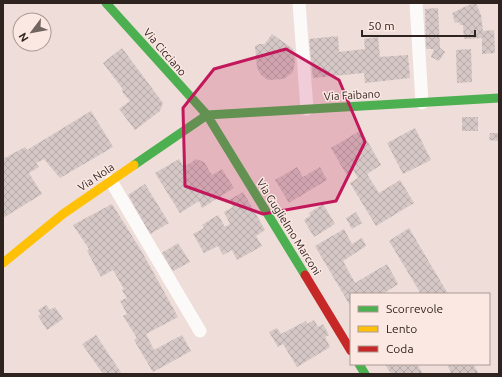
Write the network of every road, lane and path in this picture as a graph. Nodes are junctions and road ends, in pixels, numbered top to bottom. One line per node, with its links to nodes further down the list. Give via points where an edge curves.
1 (106, 3): 7 (street, Via Cicciano)
2 (299, 3): 6 (street)
3 (416, 3): 5 (street)
4 (499, 98): 5 (street, Via Faibano)
5 (422, 103): 6 (street, Via Faibano)
6 (308, 109): 7 (street, Via Faibano)
7 (207, 116): 8 (street, Via Nola); 11 (street, Via Guglielmo Marconi)
8 (111, 181): 9 (street, Via Nola, via 62,214); 10 (street)
9 (3, 263)
10 (200, 331)
11 (350, 349)
12 (360, 365): 13 (street)
13 (365, 374)

